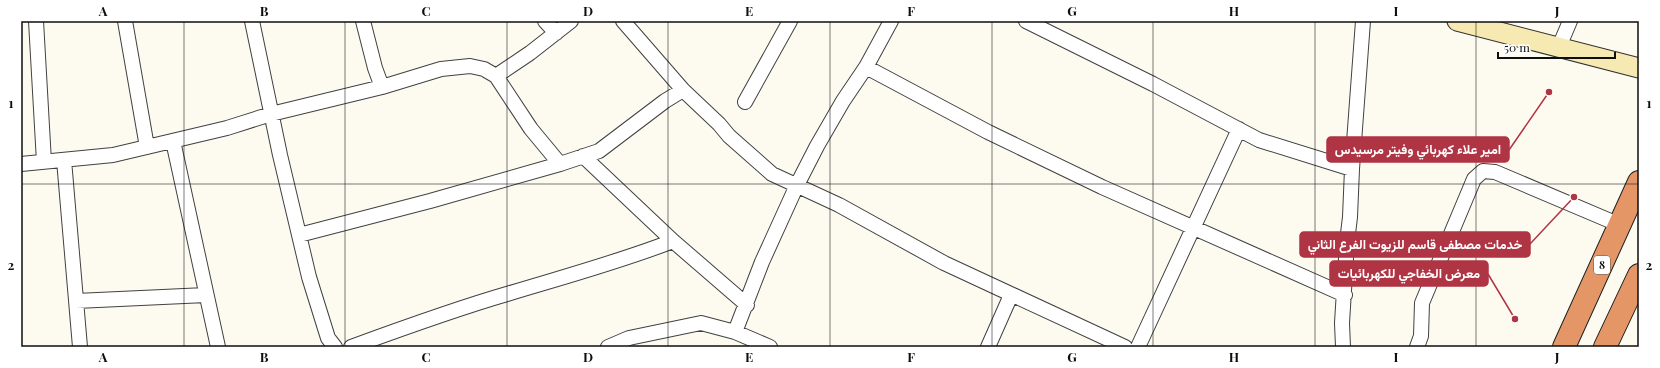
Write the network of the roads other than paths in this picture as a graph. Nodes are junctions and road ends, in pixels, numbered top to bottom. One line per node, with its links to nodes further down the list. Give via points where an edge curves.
1 (36, 21): 28 (street)
2 (125, 21): 25 (street)
3 (252, 21): 22 (street)
4 (363, 21): 19 (street)
5 (545, 21): 14 (street)
6 (571, 21): 14 (street)
7 (623, 21): 20 (street)
8 (790, 21): 21 (street)
9 (891, 21): 16 (street)
10 (1026, 21): 23 (street)
11 (1363, 21): 31 (street)
12 (1457, 21): 15 (street)
13 (1570, 21): 15 (street)
14 (556, 33): 18 (street)
15 (1559, 47): 17 (street)
16 (866, 67): 33 (street); 35 (street, via 1038,156)
17 (1639, 68)
18 (496, 76): 19 (street, via 484,69 470,66 441,70); 30 (street, via 531,129)
19 (382, 87): 22 (street)
20 (683, 90): 26 (street, via 598,151); 33 (street, via 734,141 772,174)
21 (745, 102)
22 (271, 114): 24 (street); 36 (street)
23 (1239, 130): 31 (street, via 1259,140); 35 (street)
24 (173, 141): 25 (street); 39 (street)
25 (147, 148): 27 (street, via 113,156)
26 (583, 156): 30 (street); 37 (street)
27 (64, 160): 28 (street); 42 (street)
28 (44, 162): 29 (street)
29 (21, 164)
30 (560, 164): 36 (street)
31 (1352, 169): 41 (street)
32 (1639, 182): 34 (highway, 8)
33 (797, 185): 40 (street, via 839,205 944,263); 43 (street, via 762,262)
34 (1620, 225): 55 (street, via 1495,172 1483,171 1474,179 1422,303 1421,336); 56 (highway, 8)
35 (1194, 229): 41 (street); 53 (street)
36 (299, 235): 47 (street, via 328,338)
37 (673, 241): 43 (street); 48 (street, via 595,269 507,294)
38 (1639, 275): 57 (highway)
39 (206, 295): 42 (street); 46 (street)
40 (1011, 295): 51 (street); 52 (street)
41 (1345, 295): 54 (street)
42 (76, 301): 45 (street)
43 (747, 305): 44 (street)
44 (735, 332): 49 (street, via 702,323 629,338); 50 (street)
45 (80, 347)
46 (218, 347)
47 (335, 347)
48 (352, 347)
49 (608, 347)
50 (770, 347)
51 (988, 347)
52 (1125, 347)
53 (1138, 347)
54 (1342, 347)
55 (1417, 347)
56 (1564, 347)
57 (1605, 347)

